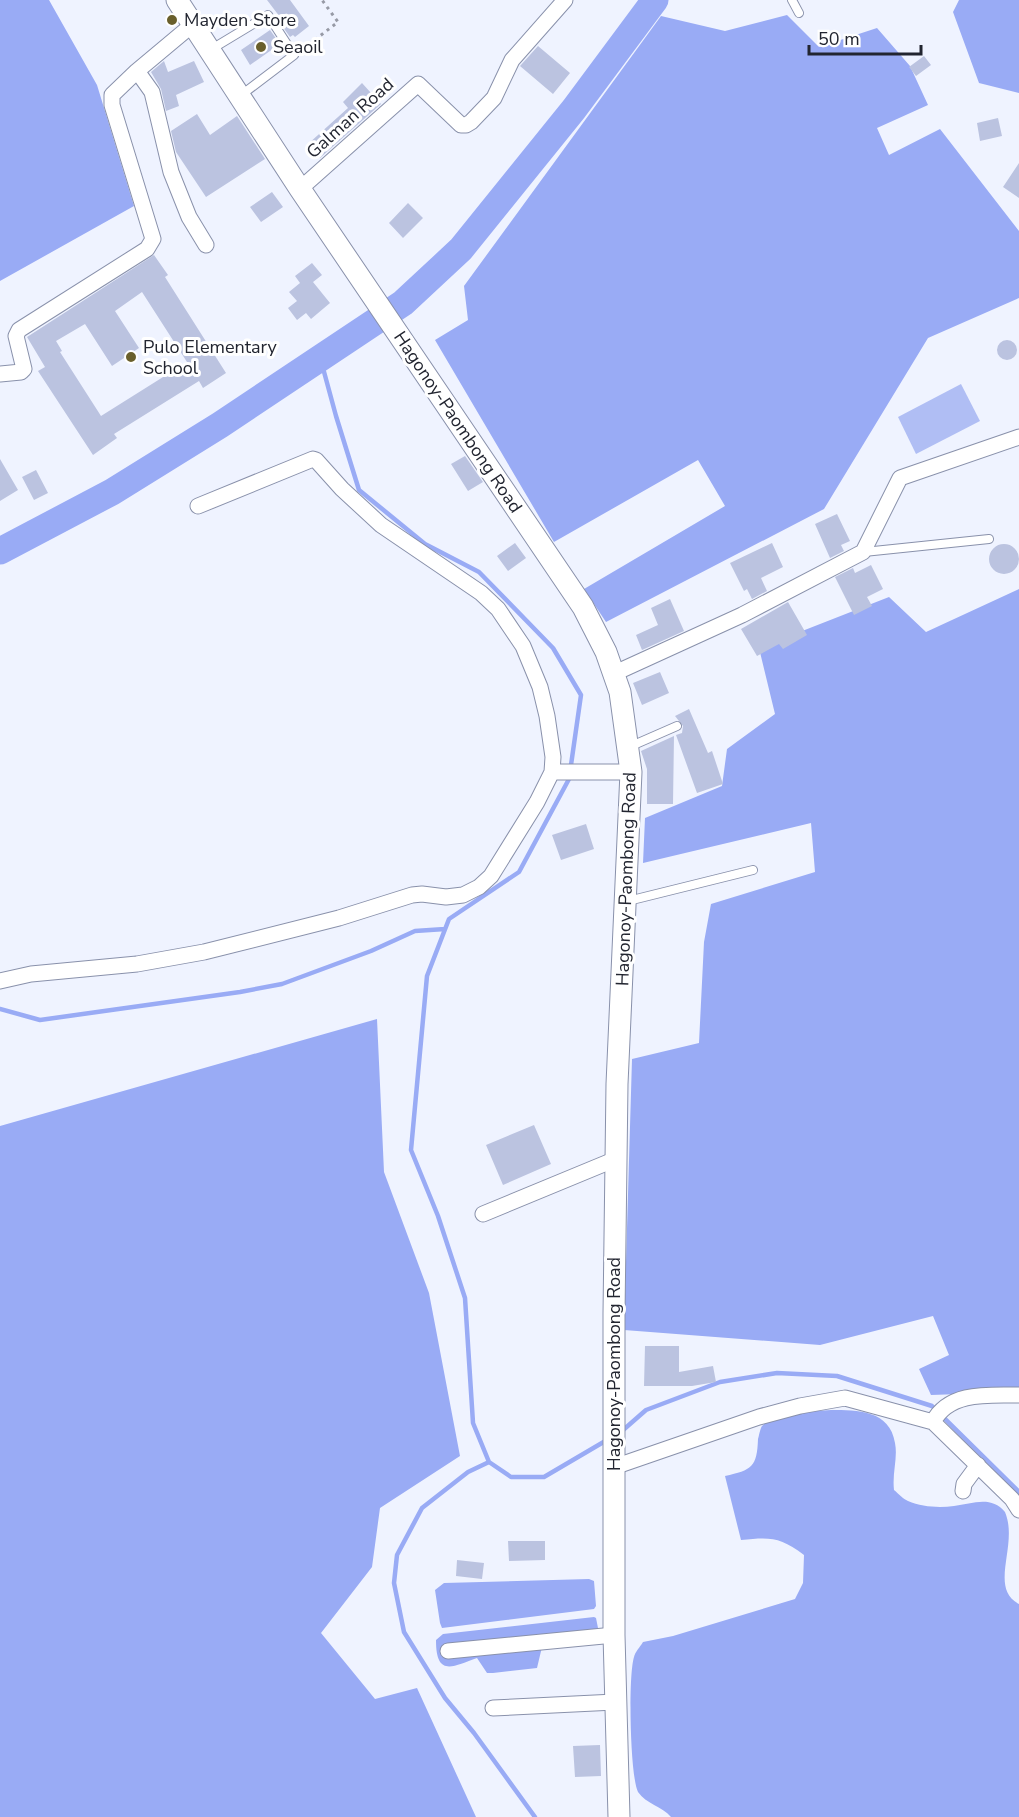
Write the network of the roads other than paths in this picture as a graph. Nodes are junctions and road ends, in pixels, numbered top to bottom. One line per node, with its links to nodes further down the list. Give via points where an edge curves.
1 (177, 0): 5 (main road, Hagonoy-Paombong Road)
2 (565, 0): 9 (street, Galman Road, via 512,60 494,98 471,122 461,125 418,84)
3 (792, 0): 4 (lane)
4 (799, 13)
5 (192, 25): 6 (main road, Hagonoy-Paombong Road); 7 (street)
6 (209, 51): 8 (main road, Hagonoy-Paombong Road); 8 (lane, via 268,15 294,55)
7 (137, 71): 10 (street, via 152,92 171,172 189,217); 11 (street, via 112,94 112,105 153,239 147,249 19,330 16,336 24,369)
8 (238, 96): 9 (main road, Hagonoy-Paombong Road)
9 (300, 189): 16 (main road, Hagonoy-Paombong Road, via 583,608)
10 (206, 245)
11 (0, 374)
12 (1019, 437): 15 (street, via 900,478)
13 (198, 506): 19 (street, via 316,460 381,525 481,593 498,609 523,646 540,687)
14 (988, 539): 15 (lane)
15 (863, 552): 16 (street, via 741,615)
16 (615, 673): 18 (main road, Hagonoy-Paombong Road)
17 (677, 726): 18 (lane)
18 (628, 748): 20 (main road, Hagonoy-Paombong Road)
19 (559, 772): 20 (street); 23 (street, via 490,876 463,895 412,895 339,918 182,956)
20 (631, 772): 22 (main road, Hagonoy-Paombong Road)
21 (753, 870): 22 (lane)
22 (627, 901): 24 (main road, Hagonoy-Paombong Road)
23 (0, 981)
24 (616, 1159): 25 (street); 28 (main road, Hagonoy-Paombong Road)
25 (483, 1214)
26 (1019, 1395): 27 (street, via 970,1396)
27 (937, 1416): 28 (street, via 845,1398 800,1406); 29 (street)
28 (613, 1460): 32 (main road, Hagonoy-Paombong Road)
29 (978, 1465): 30 (street); 31 (street)
30 (963, 1491)
31 (1019, 1510)
32 (614, 1635): 33 (street); 34 (main road, Hagonoy-Paombong Road)
33 (448, 1651)
34 (615, 1702): 35 (street); 36 (main road, Hagonoy-Paombong Road)
35 (493, 1708)
36 (619, 1817)

